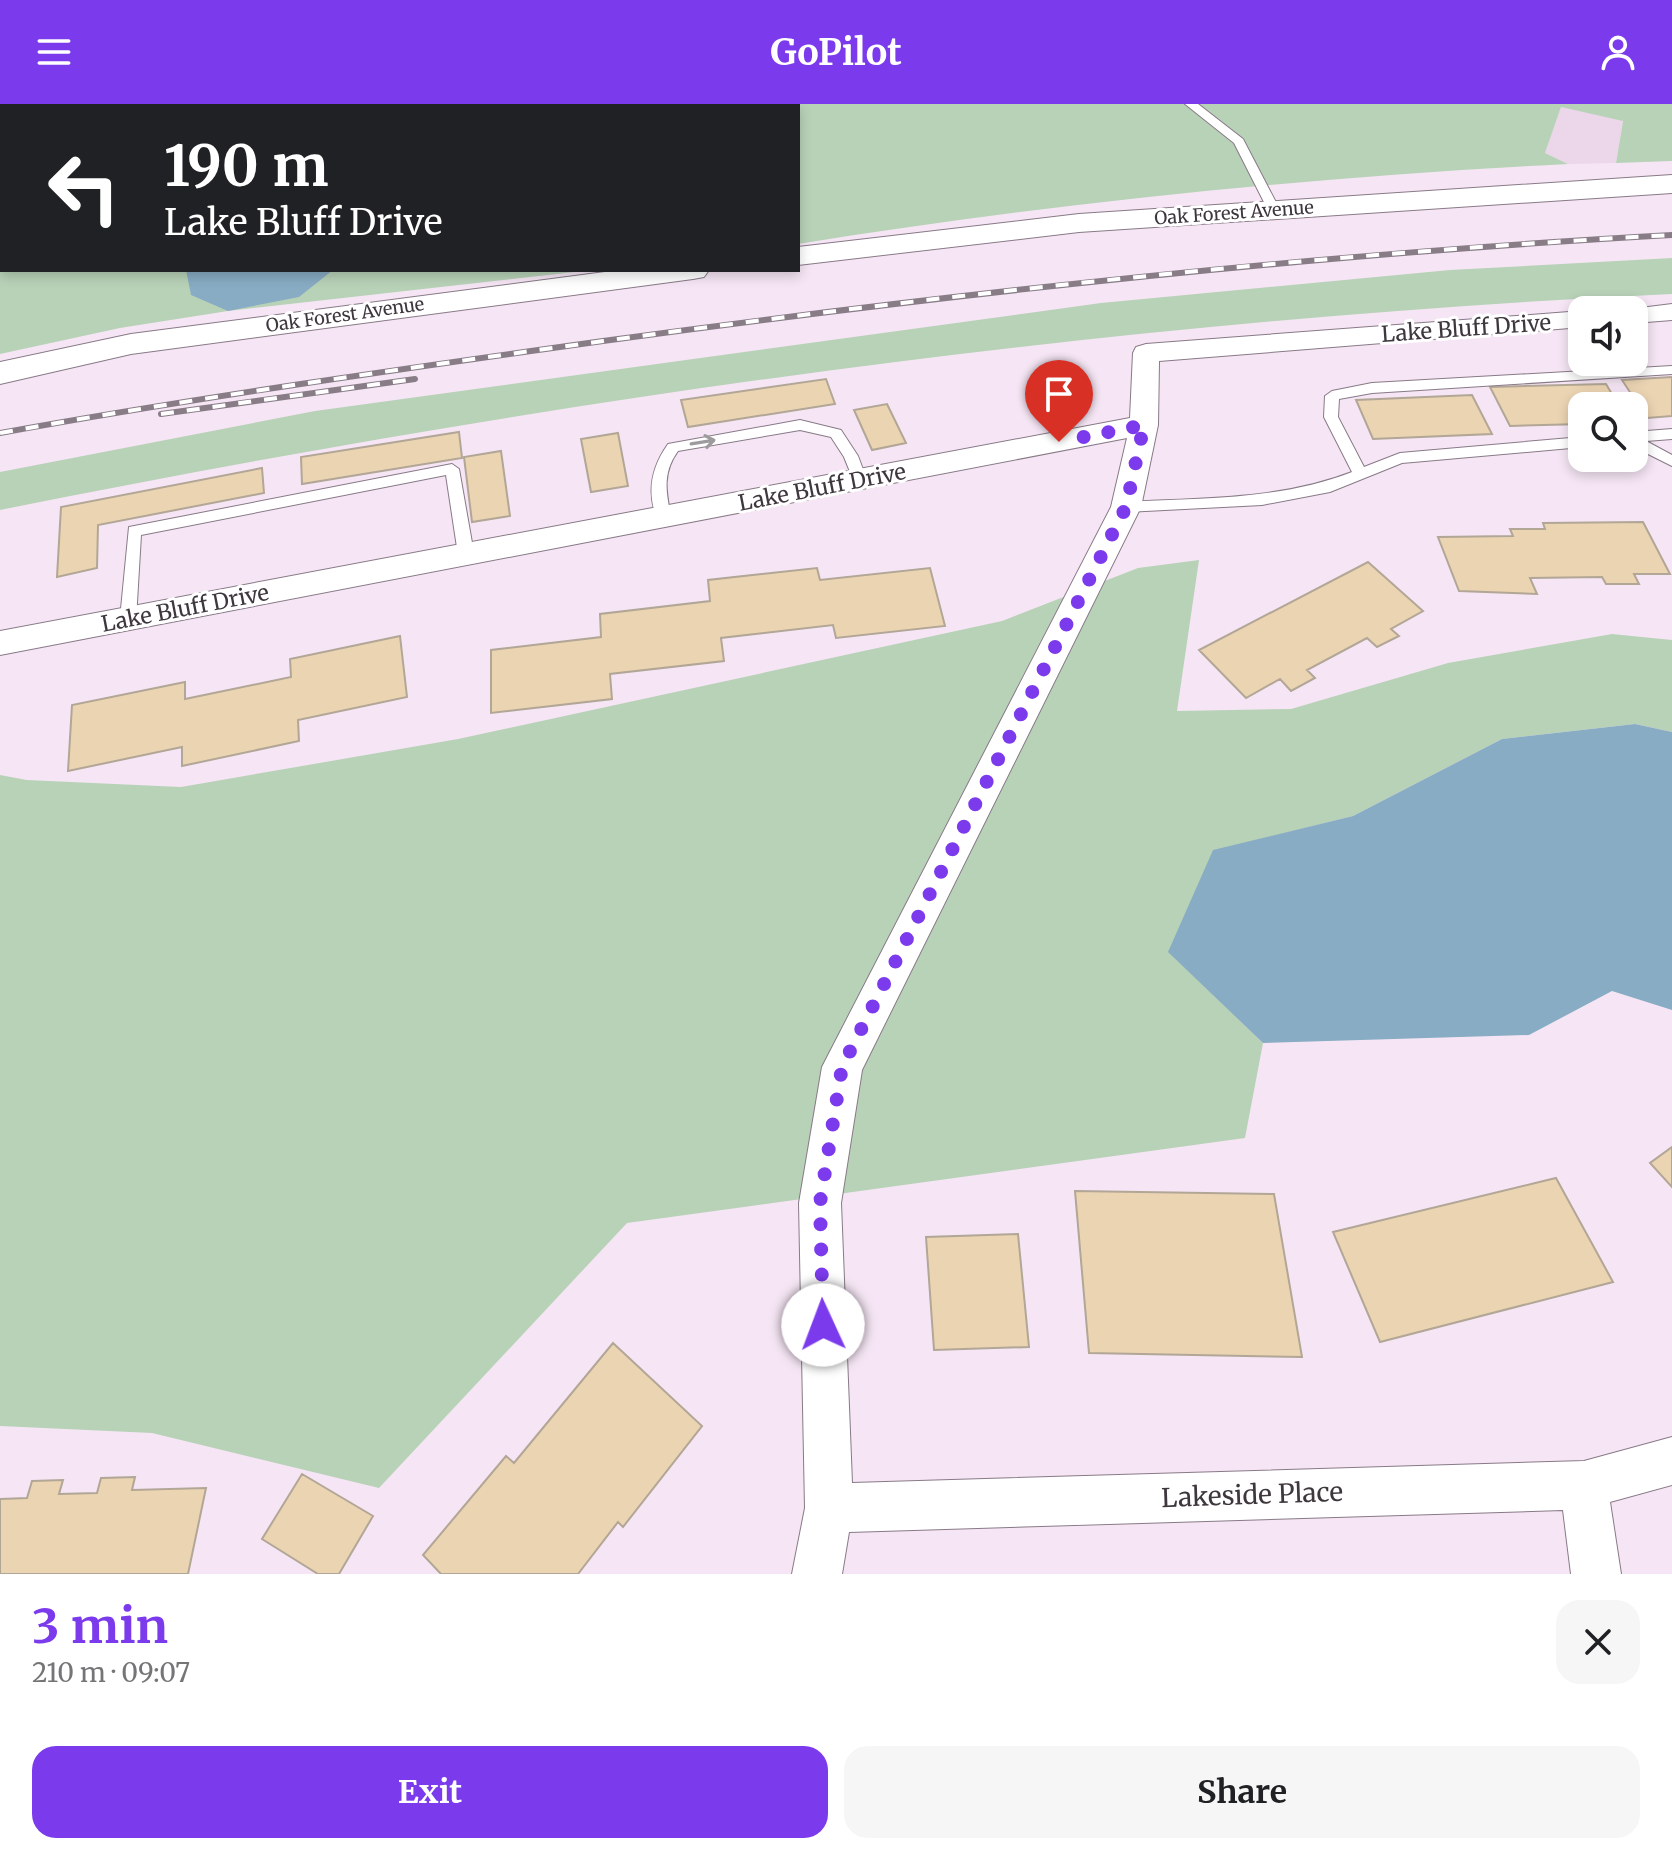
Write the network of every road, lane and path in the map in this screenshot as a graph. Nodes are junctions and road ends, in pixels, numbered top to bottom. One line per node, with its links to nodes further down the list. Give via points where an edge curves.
1 (1191, 104): 3 (lane, via 1239,141)
2 (1672, 184): 3 (street, Oak Forest Avenue)
3 (1274, 210): 4 (street, Oak Forest Avenue, via 1034,228)
4 (800, 256)
5 (678, 272): 10 (street, Oak Forest Avenue, via 131,344)
6 (1672, 312): 7 (street)
7 (1648, 314)
8 (1568, 320): 11 (street, Lake Bluff Drive, via 1146,353)
9 (1672, 370): 17 (lane, via 1372,388 1332,396 1331,417)
10 (0, 373)
11 (1144, 425): 18 (street, Lake Bluff Drive); 19 (street)
12 (1672, 434): 13 (lane)
13 (1648, 437)
14 (1568, 443): 17 (lane, via 1400,458)
15 (1648, 447): 16 (lane)
16 (1672, 461)
17 (1360, 474): 19 (lane, via 1325,488 1262,500)
18 (860, 480): 20 (street, Lake Bluff Drive); 20 (lane, one-way to 18, via 658,466 673,447 800,425 836,433)
19 (1126, 507): 26 (street, via 842,1067 820,1203)
20 (663, 517): 21 (street, Lake Bluff Drive)
21 (466, 554): 22 (street, Lake Bluff Drive); 22 (lane, via 452,469 134,531)
22 (128, 619): 23 (street, Lake Bluff Drive)
23 (0, 643)
24 (1672, 1461): 25 (street, Lakeside Place)
25 (1584, 1485): 26 (street, Lakeside Place); 28 (street)
26 (829, 1508): 27 (street)
27 (817, 1574)
28 (1596, 1574)

